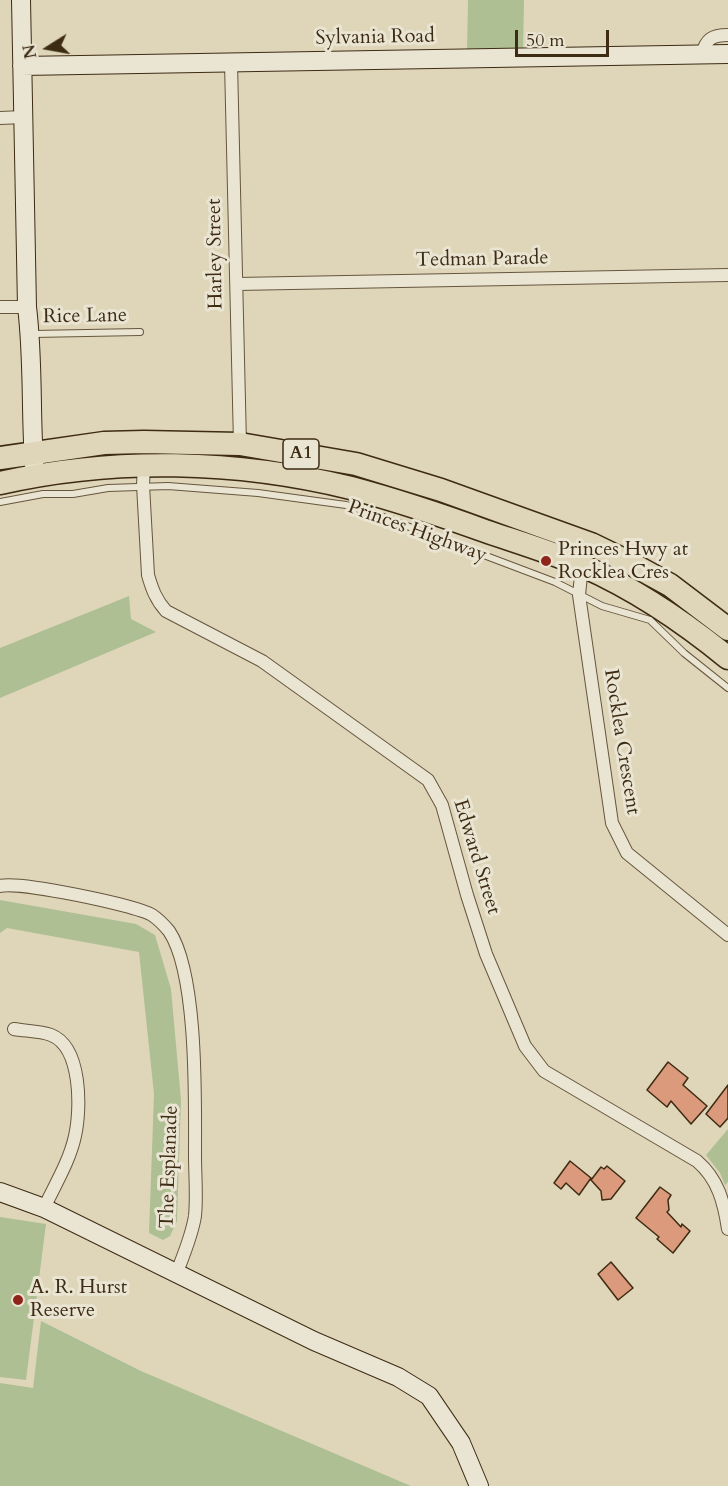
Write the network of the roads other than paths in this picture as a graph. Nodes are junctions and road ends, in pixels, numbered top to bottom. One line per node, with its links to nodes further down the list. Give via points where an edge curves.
1 (21, 0): 6 (street)
2 (728, 35): 3 (street, via 710,38)
3 (702, 54): 4 (street, Sylvania Road); 5 (street, Sylvania Road)
4 (728, 54)
5 (231, 63): 6 (street, Sylvania Road); 10 (street, Harley Street)
6 (22, 66): 7 (street)
7 (23, 117): 8 (street); 12 (street)
8 (0, 118)
9 (728, 275): 10 (street, Tedman Parade)
10 (237, 284): 15 (street, Harley Street)
11 (0, 307): 12 (street)
12 (27, 307): 14 (street)
13 (140, 333): 14 (lane, Rice Lane)
14 (30, 335): 16 (street)
15 (240, 444): 16 (highway, A1, via 124,442); 22 (highway, A1, via 356,464)
16 (33, 452): 17 (highway, A1); 19 (street)
17 (0, 458)
18 (144, 475): 19 (highway, Princes Highway / A1, via 105,467); 21 (lane, Princes Highway, via 73,494 43,494); 23 (highway, Princes Highway / A1, via 218,467 264,471 350,488); 24 (lane, Princes Highway, via 216,489 346,505 555,582); 33 (street, Edward Street, via 148,575 165,611 262,661 428,780 442,805 486,954 525,1046 544,1071 708,1170 725,1207)
19 (35, 477): 20 (highway, Princes Highway / A1)
20 (0, 483)
21 (0, 502)
22 (591, 543): 23 (street, Rocklea Crescent); 25 (highway, A1, via 670,585)
23 (582, 566): 24 (street, Rocklea Crescent); 26 (highway, Princes Highway / A1, via 663,610)
24 (579, 595): 27 (lane, Princes Highway, via 650,620); 29 (street, Rocklea Crescent, via 612,823 627,853)
25 (728, 629)
26 (728, 658)
27 (728, 688)
28 (0, 886): 34 (street, The Esplanade, via 18,885 144,912 160,922 177,946 187,988 195,1089 195,1215)
29 (728, 935)
30 (14, 1029): 32 (street, via 67,1041 74,1064 78,1098 71,1148)
31 (0, 1192): 32 (street)
32 (44, 1208): 34 (street)
33 (728, 1229)
34 (177, 1272): 35 (street, via 314,1341 398,1377 429,1396 461,1443)
35 (479, 1486)

